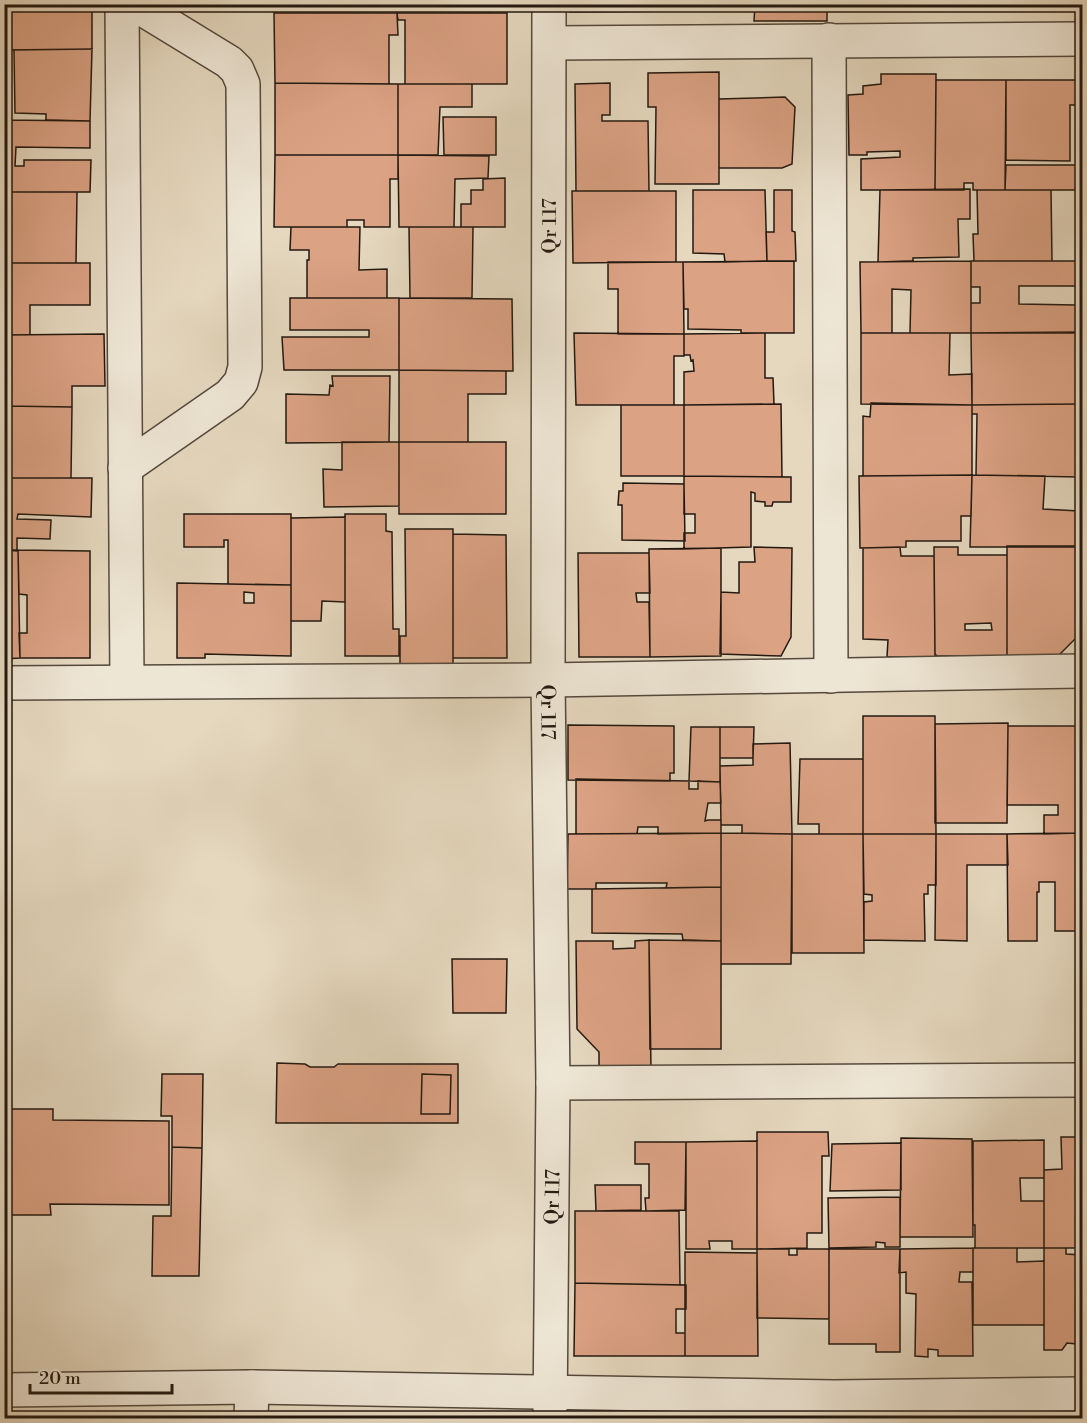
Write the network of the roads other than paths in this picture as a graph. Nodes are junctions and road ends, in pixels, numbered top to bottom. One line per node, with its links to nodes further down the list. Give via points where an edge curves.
1 (122, 4): 7 (street)
2 (134, 4): 7 (street, via 229,62 243,84 245,367 241,382 230,395)
3 (549, 4): 6 (street, Qr 117)
4 (1083, 39): 5 (street)
5 (830, 40): 6 (street); 9 (street)
6 (550, 43): 10 (street, Qr 117)
7 (125, 468): 11 (street)
8 (1083, 670): 9 (street)
9 (831, 676): 10 (street)
10 (548, 680): 11 (street); 14 (street, Qr 117)
11 (127, 681): 12 (street)
12 (4, 683)
13 (1083, 1080): 14 (street)
14 (553, 1083): 18 (street, Qr 117)
15 (4, 1390): 17 (street)
16 (1083, 1394): 19 (street)
17 (251, 1403): 18 (street)
18 (550, 1405): 19 (street)
19 (834, 1408)

